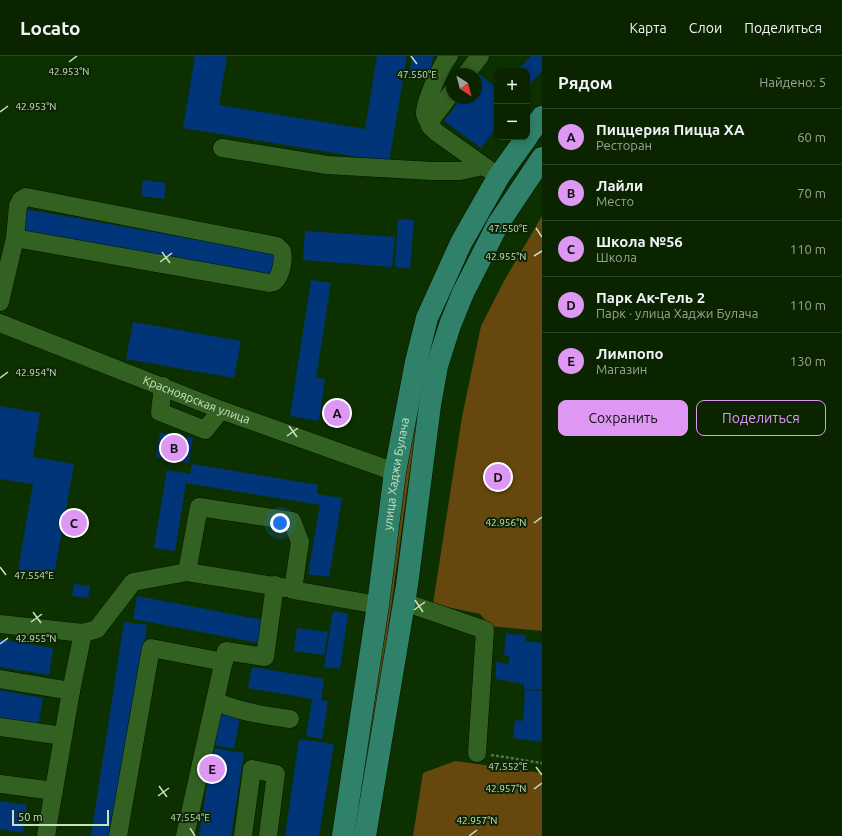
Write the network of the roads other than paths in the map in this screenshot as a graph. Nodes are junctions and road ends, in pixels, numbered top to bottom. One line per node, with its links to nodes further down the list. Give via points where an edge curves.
1 (449, 56): 6 (street, via 426,106 425,114)
2 (480, 56): 3 (street)
3 (471, 68)
4 (446, 100): 6 (street)
5 (542, 117): 7 (main road, улица Хаджи Булача)
6 (430, 126): 11 (street)
7 (530, 133)
8 (524, 140): 11 (main road, улица Хаджи Булача)
9 (222, 148): 11 (street, via 327,165 432,171)
10 (542, 158): 16 (main road, улица Хаджи Булача, via 498,224)
11 (491, 171): 14 (main road, улица Хаджи Булача)
12 (15, 238): 12 (street, via 18,206 26,197 277,246 283,256 279,278 269,283); 13 (street)
13 (0, 302)
14 (427, 318): 16 (main road); 18 (main road, улица Хаджи Булача)
15 (0, 323): 17 (street, Красноярская улица)
16 (450, 325): 19 (main road, улица Хаджи Булача, via 437,366)
17 (163, 386): 20 (street, Красноярская улица); 20 (street, via 160,412 205,430)
18 (408, 402): 19 (main road); 21 (main road, улица Хаджи Булача)
19 (430, 405): 25 (main road, улица Хаджи Булача)
20 (221, 410): 21 (street, Красноярская улица)
21 (395, 472): 26 (main road, улица Хаджи Булача)
22 (187, 572): 23 (street); 24 (street, via 199,507 292,521 300,542); 28 (street, via 133,582 97,629)
23 (275, 585): 24 (street); 29 (street, via 265,657 226,651)
24 (292, 590): 26 (street)
25 (404, 602): 36 (street, via 485,630); 45 (main road, улица Хаджи Булача)
26 (378, 606): 44 (main road, улица Хаджи Булача)
27 (0, 624): 28 (street)
28 (84, 633): 31 (street)
29 (224, 662): 32 (street); 40 (street, via 151,648)
30 (0, 679): 31 (street)
31 (71, 691): 35 (street)
32 (215, 701): 33 (street, via 249,713); 41 (street)
33 (290, 719)
34 (0, 727): 35 (street)
35 (63, 736): 38 (street)
36 (477, 753)
37 (0, 784): 38 (street)
38 (54, 791): 39 (street)
39 (46, 836)
40 (118, 836)
41 (185, 836)
42 (243, 836): 43 (street, via 252,769 276,774)
43 (268, 836)
44 (343, 836)
45 (365, 836)

